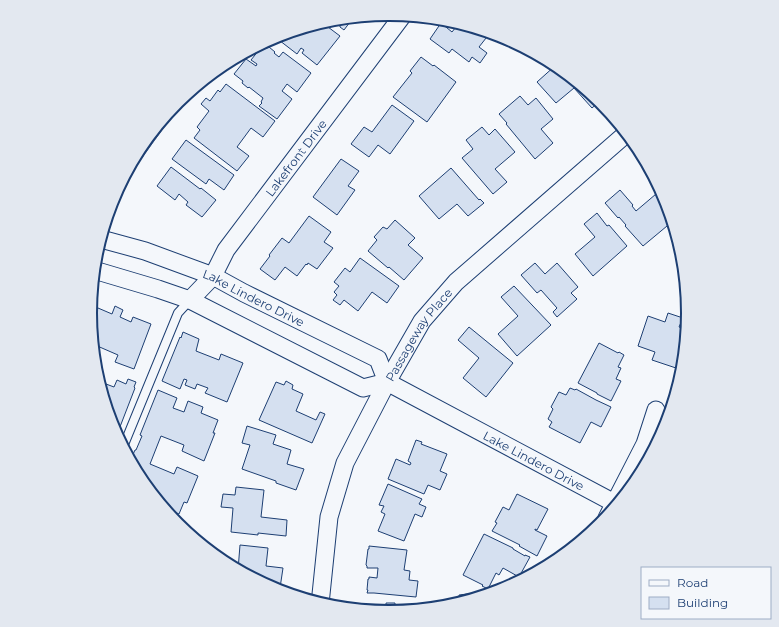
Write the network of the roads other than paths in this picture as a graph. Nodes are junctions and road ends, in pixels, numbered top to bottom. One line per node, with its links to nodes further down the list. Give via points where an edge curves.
1 (398, 21): 5 (street, Lakefront Drive, via 226,250)
2 (623, 136): 7 (street, Passageway Place, via 456,282 422,321)
3 (106, 240): 5 (street, Lake Lindero Drive, via 145,251)
4 (100, 272): 6 (street)
5 (213, 276): 6 (street, Lakefront Drive); 7 (street, Lake Lindero Drive, via 378,359)
6 (190, 300): 7 (street, via 363,388); 9 (lane, via 178,313)
7 (387, 382): 11 (street, Lake Lindero Drive); 12 (street, Passageway Place, via 345,463 329,517)
8 (656, 410): 10 (street, via 645,444)
9 (126, 440)
10 (621, 493)
11 (609, 506)
12 (321, 597)

